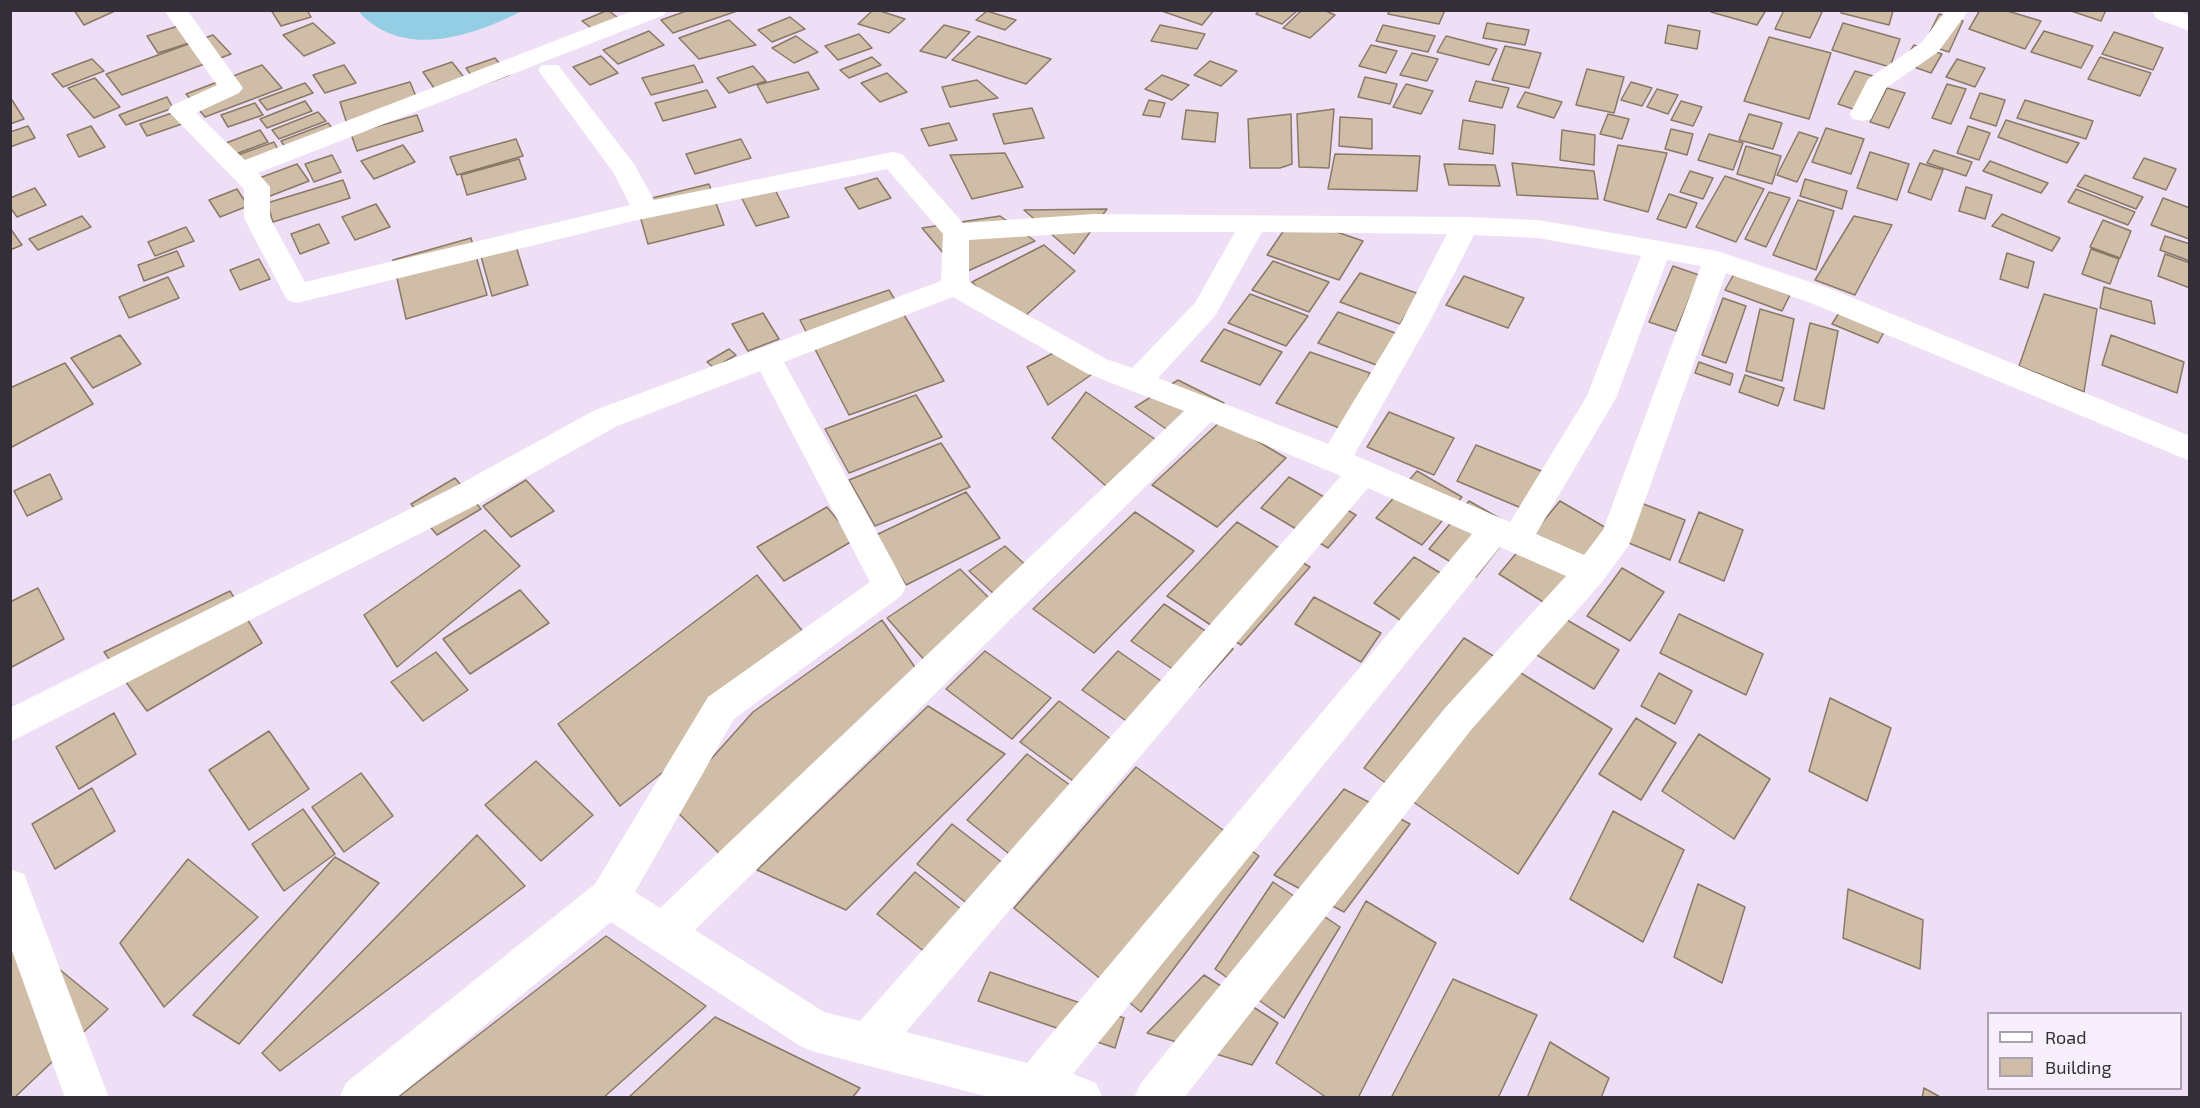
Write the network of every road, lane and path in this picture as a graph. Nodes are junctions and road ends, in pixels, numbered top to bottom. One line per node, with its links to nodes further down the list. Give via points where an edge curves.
1 (175, 10): 8 (street, via 231,88 180,111)
2 (656, 10): 8 (street)
3 (1958, 10): 7 (street, via 1930,47 1876,84)
4 (2162, 10): 5 (street, via 2165,15)
5 (2190, 24)
6 (550, 70): 9 (street, via 625,170)
7 (1862, 114)
8 (241, 171): 9 (street, via 256,187 257,218 297,293)
9 (646, 210): 12 (street, via 893,160)
10 (1253, 224): 11 (street); 12 (street, via 1094,223); 17 (street, via 1205,309)
11 (1465, 226): 13 (street, via 1538,229); 20 (street)
12 (956, 232): 15 (street)
13 (1657, 250): 14 (street); 21 (street, via 1601,398)
14 (1716, 260): 19 (street, via 1821,296); 22 (street, via 1617,536)
15 (955, 286): 16 (street); 17 (street, via 1096,366)
16 (767, 357): 23 (street, via 606,418 469,494); 25 (street, via 890,586 721,708)
17 (1137, 381): 18 (street)
18 (1206, 408): 20 (street); 26 (street)
19 (2190, 449)
20 (1349, 466): 21 (street); 27 (street)
21 (1505, 535): 22 (street); 28 (street)
22 (1590, 572): 32 (street, via 1458,719)
23 (10, 726)
24 (10, 888): 29 (street)
25 (609, 898): 26 (street); 30 (street)
26 (663, 933): 27 (street, via 815,1031)
27 (868, 1044): 28 (street)
28 (1036, 1086): 31 (street)
29 (87, 1098)
30 (361, 1098)
31 (1081, 1098)
32 (1156, 1098)

